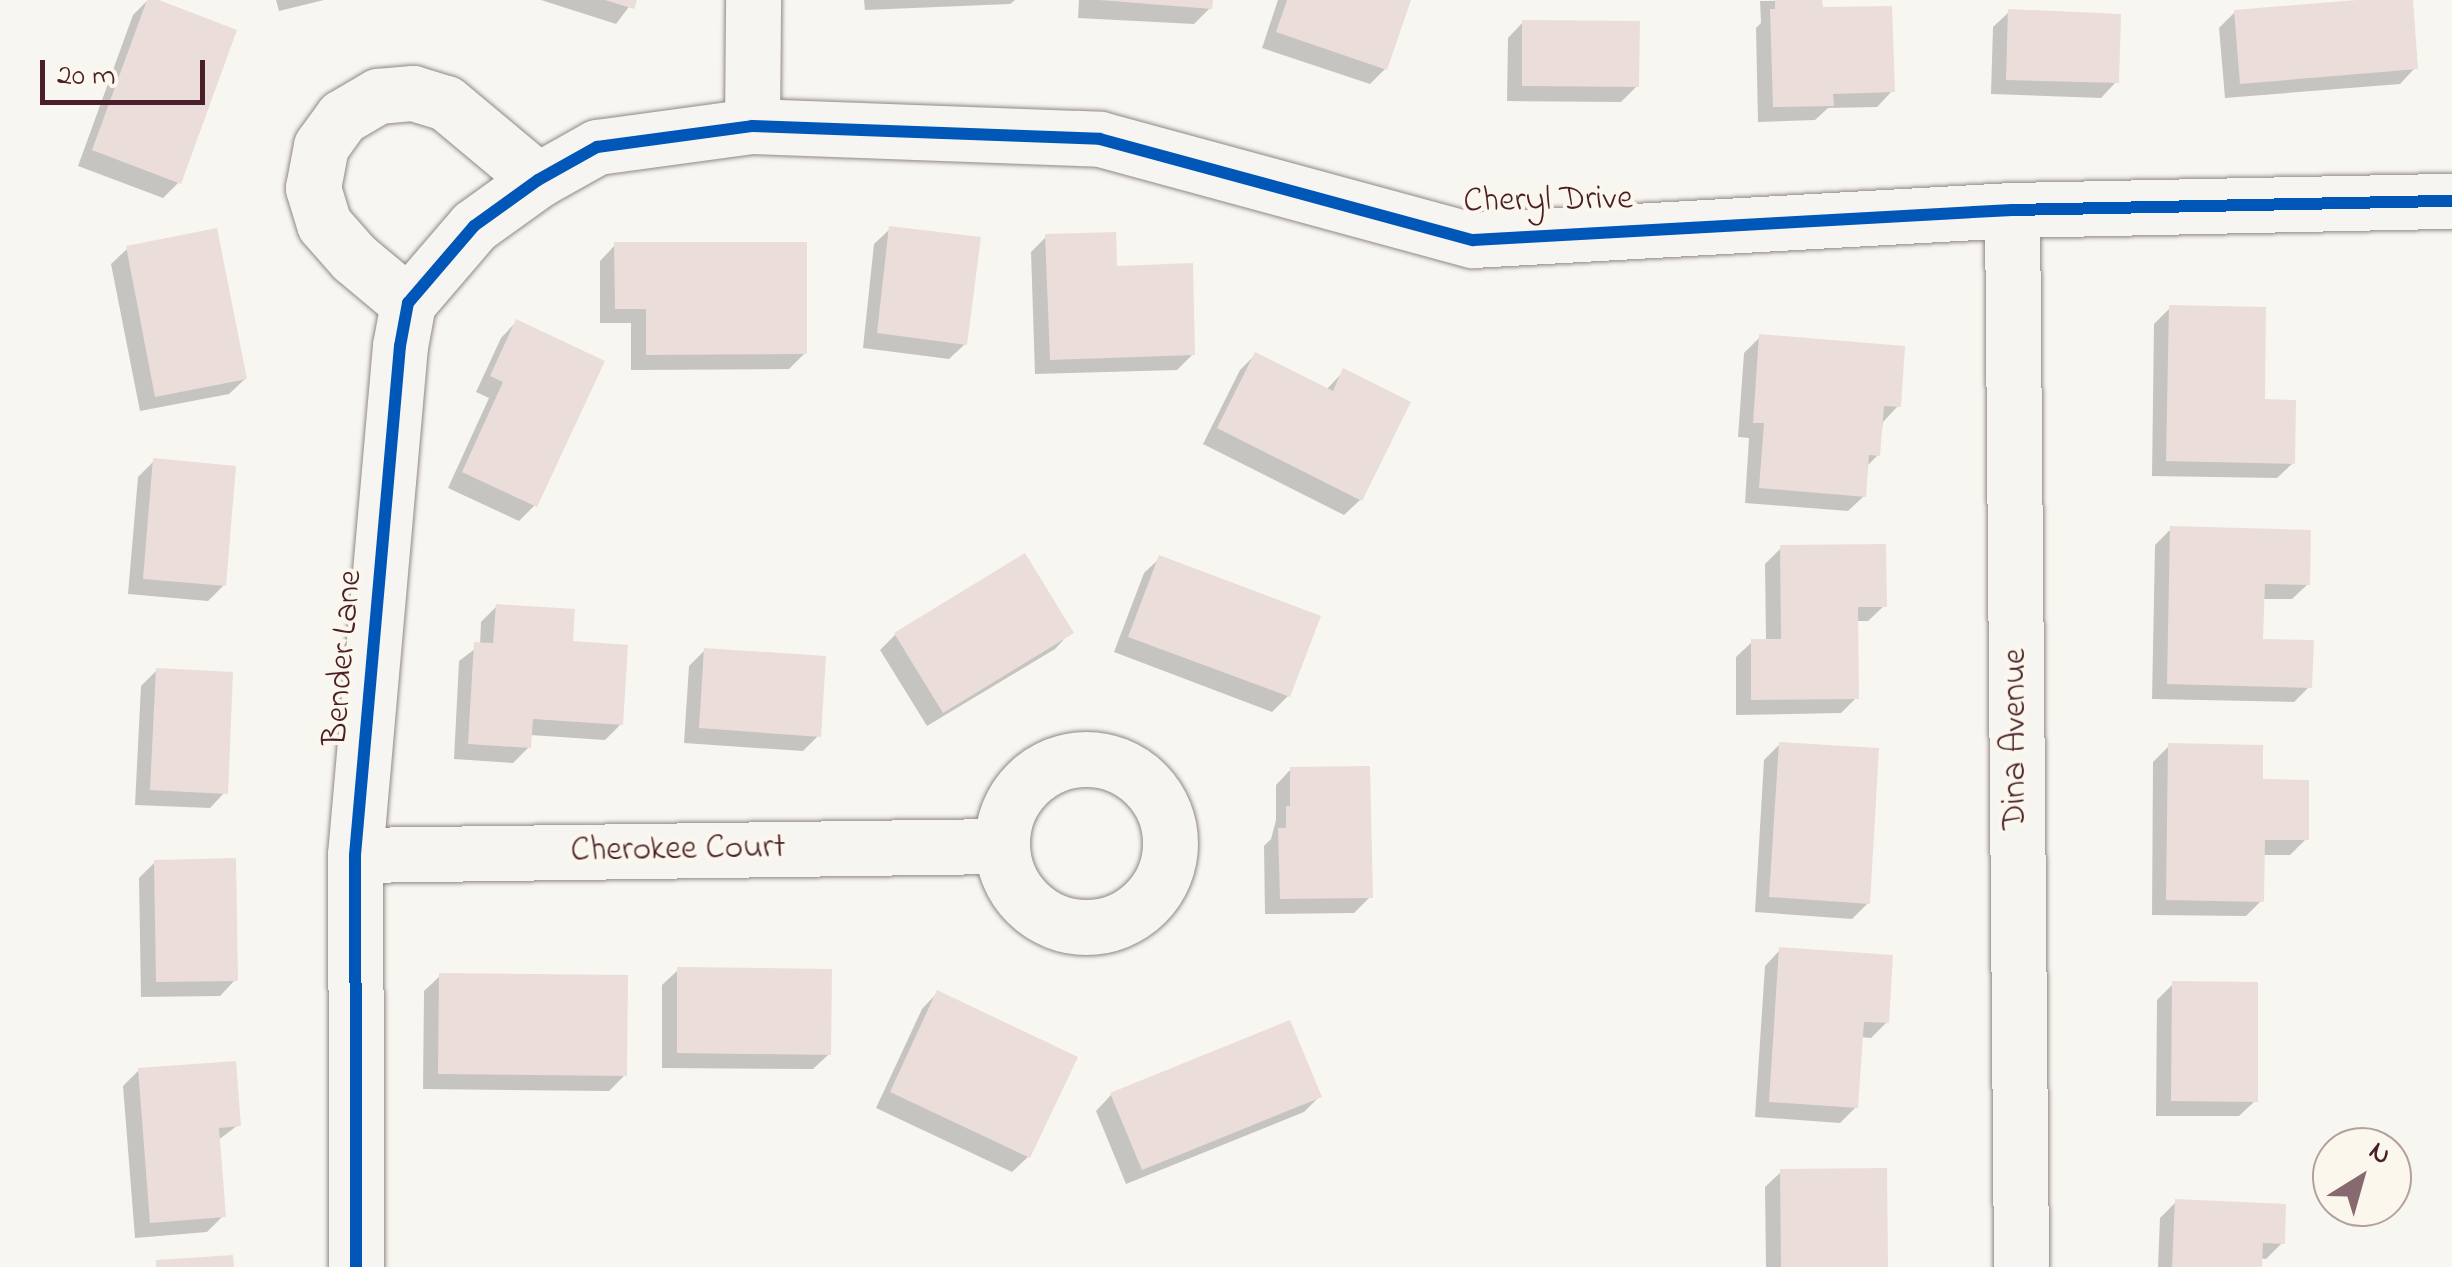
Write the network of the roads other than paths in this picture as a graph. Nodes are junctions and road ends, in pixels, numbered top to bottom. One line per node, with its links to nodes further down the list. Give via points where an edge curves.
1 (753, 0): 2 (street)
2 (752, 126): 3 (street, Cheryl Drive, via 598,147); 5 (street, Cheryl Drive, via 1100,139 1474,240)
3 (538, 180): 6 (street, via 474,226); 6 (street, via 446,103 412,93 378,96 342,116 321,146 313,188 324,224)
4 (2452, 201): 5 (street, Cheryl Drive)
5 (2012, 210): 10 (street, Dina Avenue)
6 (408, 304): 8 (street, Bender Lane)
7 (1001, 846): 8 (street, Cherokee Court)
8 (355, 855): 9 (street, Bender Lane)
9 (356, 1267)
10 (2021, 1267)

